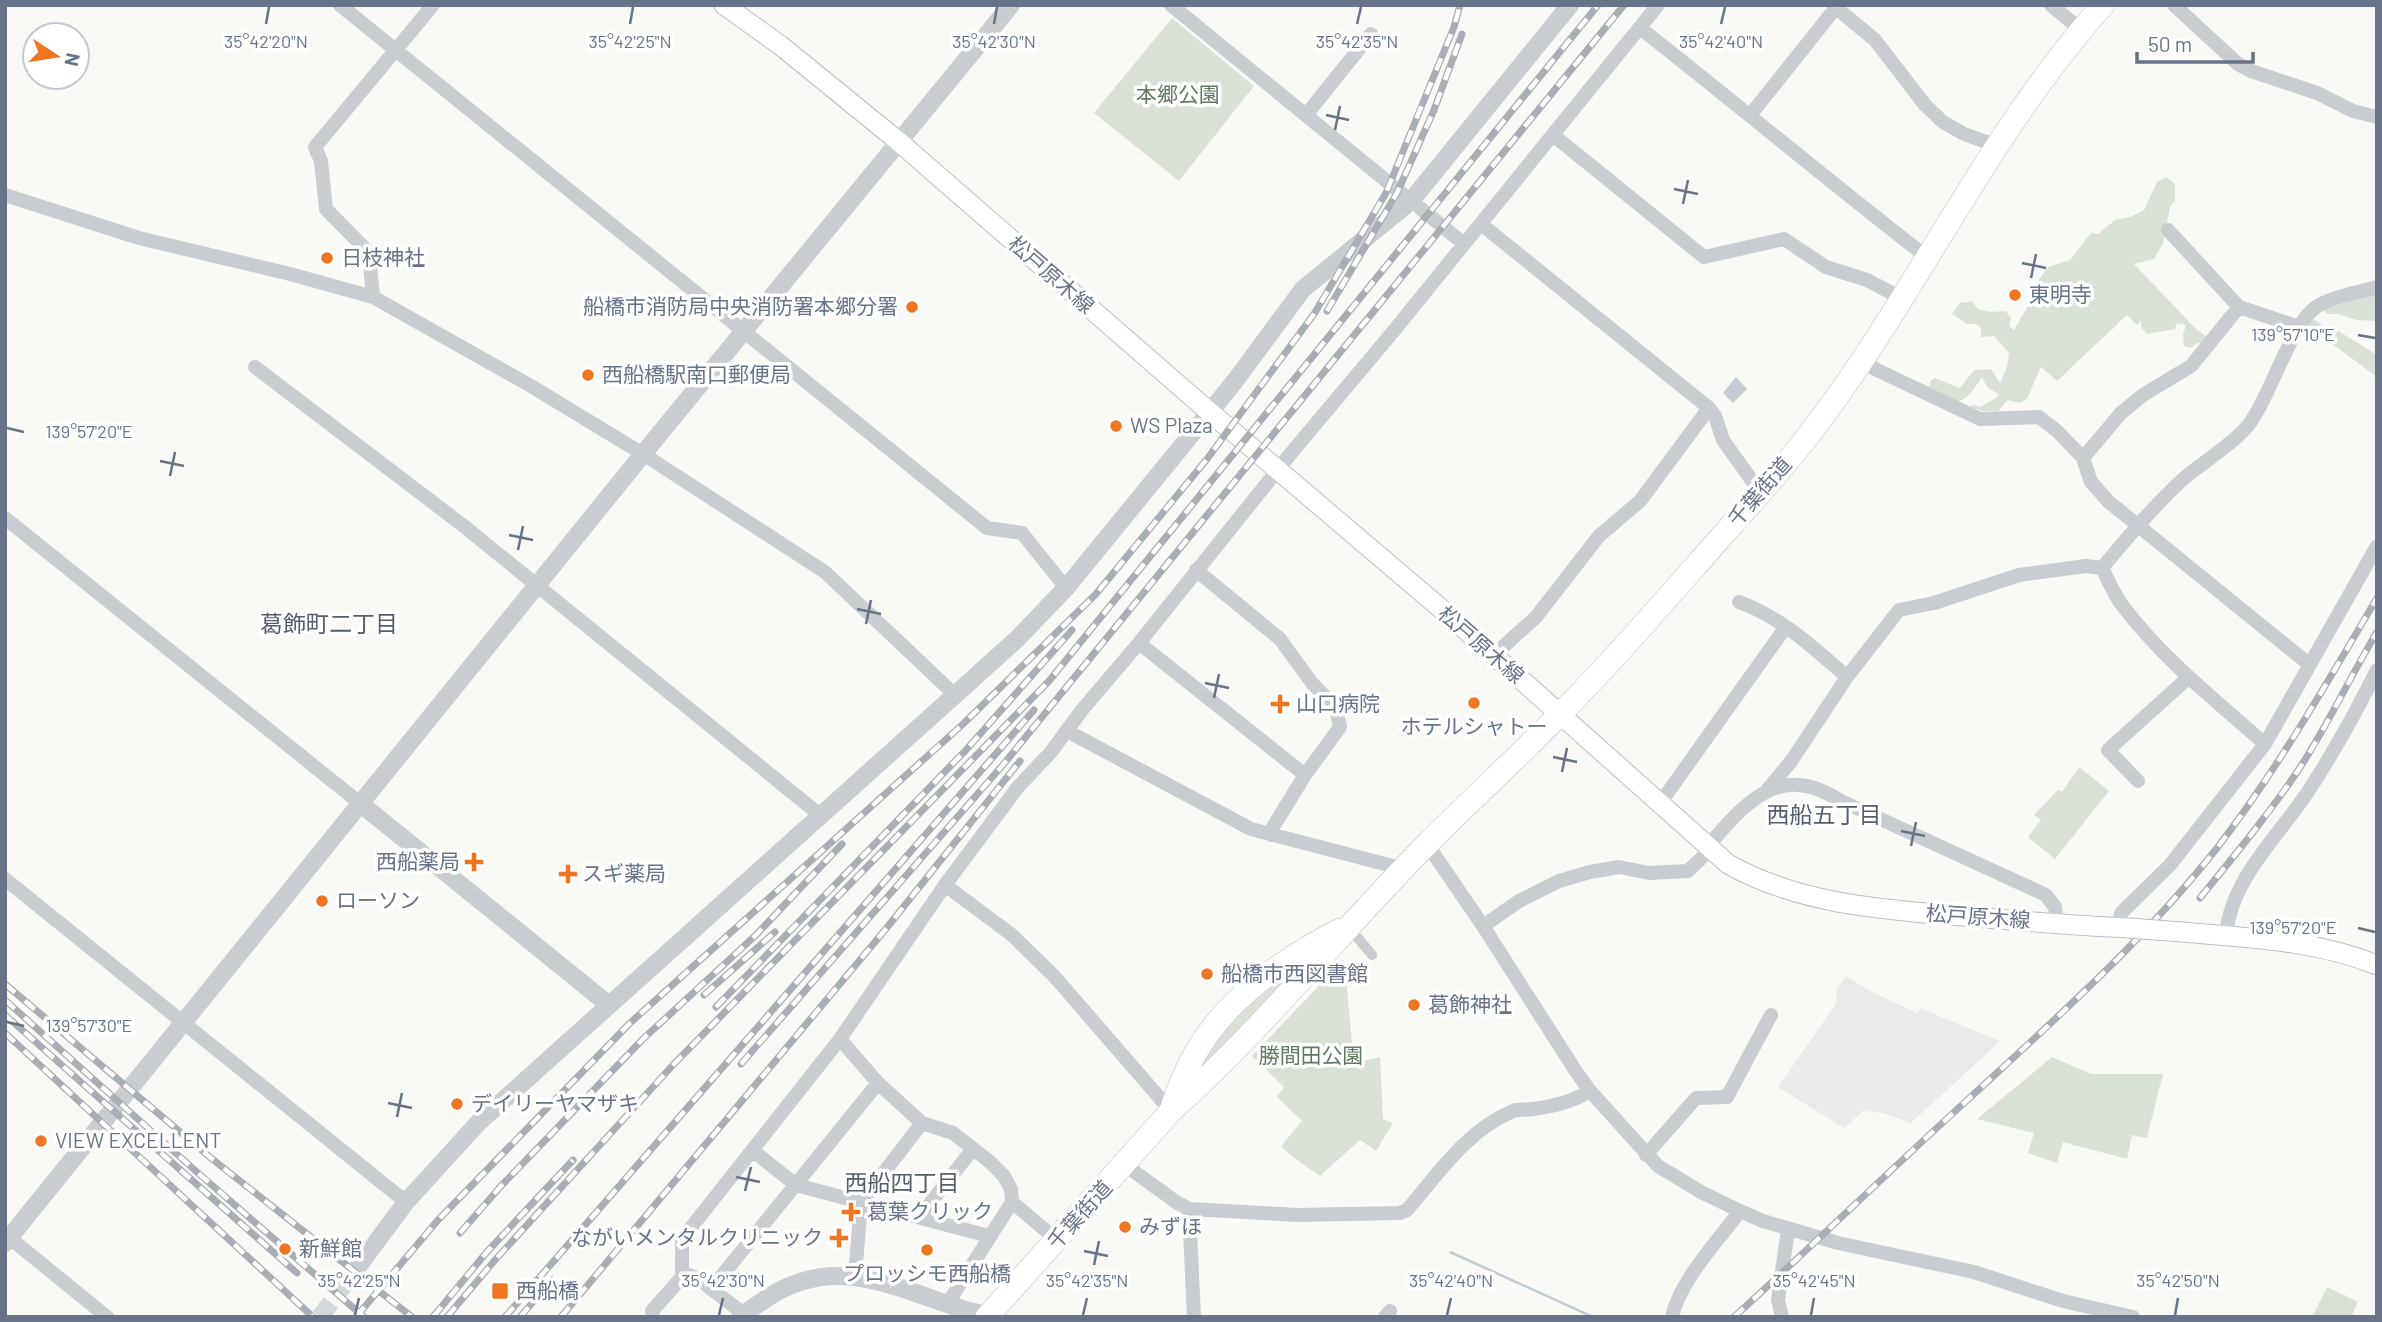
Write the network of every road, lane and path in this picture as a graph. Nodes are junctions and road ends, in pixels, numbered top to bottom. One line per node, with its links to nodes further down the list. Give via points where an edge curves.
1 (340, 5): 15 (street)
2 (433, 5): 15 (street)
3 (724, 5): 20 (main road, 松戸原木線)
4 (1011, 5): 20 (street)
5 (1171, 5): 23 (street)
6 (1570, 5): 23 (street)
7 (1658, 5): 12 (street)
8 (2051, 5): 13 (street)
9 (2103, 5): 13 (highway, 千葉街道)
10 (2174, 5): 18 (street, via 2238,64)
11 (1836, 6): 17 (street); 21 (street, via 1875,40 1924,105 1964,134)
12 (1640, 28): 17 (street); 19 (street)
13 (2081, 30): 21 (highway, 千葉街道)
14 (1371, 34): 16 (street)
15 (396, 50): 29 (street, via 315,147 326,209 369,253); 33 (street)
16 (1310, 110)
17 (1751, 114): 27 (street)
18 (2377, 117)
19 (1553, 135): 24 (street); 30 (street, via 1704,257 1784,239 1826,267 1867,280)
20 (898, 141): 33 (street); 37 (main road, 松戸原木線)
21 (1998, 146): 27 (highway, 千葉街道)
22 (5, 195): 29 (street, via 139,238)
23 (1415, 204): 26 (street); 37 (street, via 1303,289)
24 (1480, 223): 26 (street); 36 (street)
25 (2168, 230): 31 (street)
26 (1464, 244): 40 (street)
27 (1928, 258): 30 (highway, 千葉街道)
28 (2377, 287): 32 (street, via 2315,308)
29 (373, 298): 38 (street)
30 (1903, 299): 34 (highway, 千葉街道)
31 (2239, 307): 32 (street); 39 (street, via 2191,366 2121,413)
32 (2299, 327): 43 (street, via 2250,424 2183,480)
33 (744, 332): 38 (street); 48 (street, via 987,528 1022,533)
34 (1864, 360): 39 (street, via 1980,419 2039,417); 41 (highway, 千葉街道)
35 (255, 368): 47 (street)
36 (1709, 408): 41 (street, via 1723,440); 52 (street, via 1640,501 1599,536 1536,617)
37 (1209, 412): 40 (main road, 松戸原木線); 48 (street)
38 (643, 454): 47 (street); 57 (street, via 825,572)
39 (2083, 458): 43 (street, via 2091,482)
40 (1279, 469): 46 (street); 52 (main road, 松戸原木線)
41 (1760, 492): 58 (highway, 千葉街道)
42 (5, 518): 65 (street)
43 (2139, 525): 45 (street); 53 (street)
44 (2377, 547): 53 (street)
45 (2102, 568): 55 (street, via 2019,575 1899,610); 56 (street, via 2121,604)
46 (1196, 570): 51 (street); 61 (street, via 1280,639 1336,708 1340,727)
47 (537, 586): 65 (street); 66 (street)
48 (1066, 588): 57 (street)
49 (1739, 603): 50 (street, via 1760,610)
50 (1785, 628): 55 (street); 64 (street)
51 (1139, 643): 59 (street); 61 (street)
52 (1494, 655): 58 (main road, 松戸原木線)
53 (2310, 665): 60 (street)
54 (2377, 670): 77 (street, via 2308,792 2238,889)
55 (1847, 677): 63 (street)
56 (2189, 677): 60 (street); 62 (street, via 2108,750)
57 (955, 695): 66 (street)
58 (1560, 714): 68 (highway, 千葉街道); 69 (main road, 松戸原木線)
59 (1067, 731): 67 (street, via 1251,829); 72 (street, via 1018,787)
60 (2265, 744): 75 (street, via 2170,865 2122,912)
61 (1305, 775): 67 (street)
62 (2138, 782)
63 (1768, 789): 69 (street, via 1734,817); 73 (street, via 1798,785 1824,790 2046,895 2056,907)
64 (1666, 794)
65 (361, 804): 80 (street); 82 (street)
66 (820, 816): 80 (street)
67 (1271, 835): 70 (street)
68 (1427, 844): 70 (highway, 千葉街道); 74 (street)
69 (1708, 849): 73 (main road, 松戸原木線, via 1750,877 1853,905); 74 (street, via 1688,871 1649,873 1619,867 1559,881)
70 (1404, 869): 76 (highway, 千葉街道)
71 (5, 879): 82 (street)
72 (945, 885): 83 (street); 86 (street, via 1013,935 1054,976)
73 (2057, 923): 75 (main road, 松戸原木線)
74 (1483, 926): 85 (street)
75 (2122, 928): 77 (main road, 松戸原木線, bridge)
76 (1354, 931): 78 (street); 86 (highway, 千葉街道); 86 (highway, 千葉街道, via 1314,944 1254,987 1215,1025 1183,1076)
77 (2226, 936): 79 (main road, 松戸原木線, via 2333,951)
78 (1372, 955)
79 (2377, 965)
80 (609, 1005): 93 (street, via 478,1122)
81 (1770, 1015): 90 (street, via 1727,1097 1696,1098)
82 (183, 1022): 93 (street); 101 (street)
83 (840, 1039): 84 (street); 89 (street)
84 (878, 1083): 87 (street); 92 (street)
85 (1590, 1091): 90 (street); 96 (street, via 1575,1100 1516,1110 1494,1120 1465,1142 1400,1213 1297,1215)
86 (1171, 1111): 91 (highway, 千葉街道)
87 (922, 1123): 88 (street, via 953,1133); 94 (street)
88 (973, 1149): 95 (street, via 1004,1176); 98 (street)
89 (752, 1150): 92 (street); 105 (street, via 682,1239)
90 (1646, 1155): 97 (street, via 1701,1192)
91 (1125, 1165): 96 (street); 102 (highway, 千葉街道)
92 (796, 1185): 94 (street); 106 (street)
93 (405, 1202): 103 (street)
94 (861, 1202): 98 (street); 104 (street)
95 (1012, 1202): 100 (street); 102 (street)
96 (1189, 1209): 112 (street)
97 (1740, 1211): 99 (street); 113 (street, via 1686,1284)
98 (919, 1217): 100 (street)
99 (1788, 1229): 114 (street, via 1778,1300); 115 (street, via 1974,1272 2063,1301)
100 (989, 1237): 107 (street)
101 (7, 1238): 110 (street)
102 (1057, 1240): 109 (highway, 千葉街道)
103 (360, 1264)
104 (855, 1276): 107 (street); 108 (street, via 800,1281)
105 (682, 1277): 106 (street, via 692,1276); 111 (street, via 652,1311)
106 (711, 1289): 108 (street)
107 (948, 1303): 109 (street)
108 (743, 1315)
109 (991, 1316)
110 (107, 1317)
111 (653, 1317)
112 (1194, 1317)
113 (1672, 1317)
114 (1782, 1317)
115 (2133, 1317)

